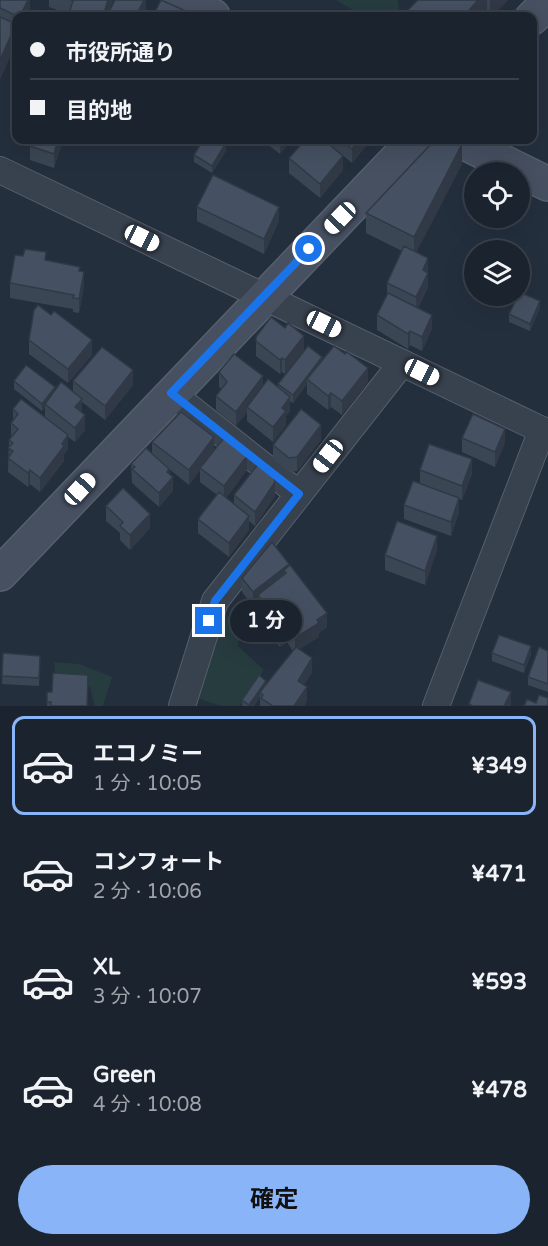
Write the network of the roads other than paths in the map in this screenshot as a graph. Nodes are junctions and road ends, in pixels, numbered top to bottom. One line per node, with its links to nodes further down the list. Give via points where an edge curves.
1 (180, 0): 3 (street)
2 (548, 2): 4 (street)
3 (205, 12)
4 (537, 13)
5 (411, 144): 9 (street)
6 (467, 144): 8 (street)
7 (0, 170): 9 (street)
8 (548, 184)
9 (264, 296): 10 (street); 11 (street)
10 (402, 363): 12 (street); 13 (street)
11 (171, 393): 13 (street); 14 (street)
12 (545, 432): 16 (street)
13 (299, 494): 15 (street, via 215,601)
14 (0, 574)
15 (182, 706)
16 (436, 706)

